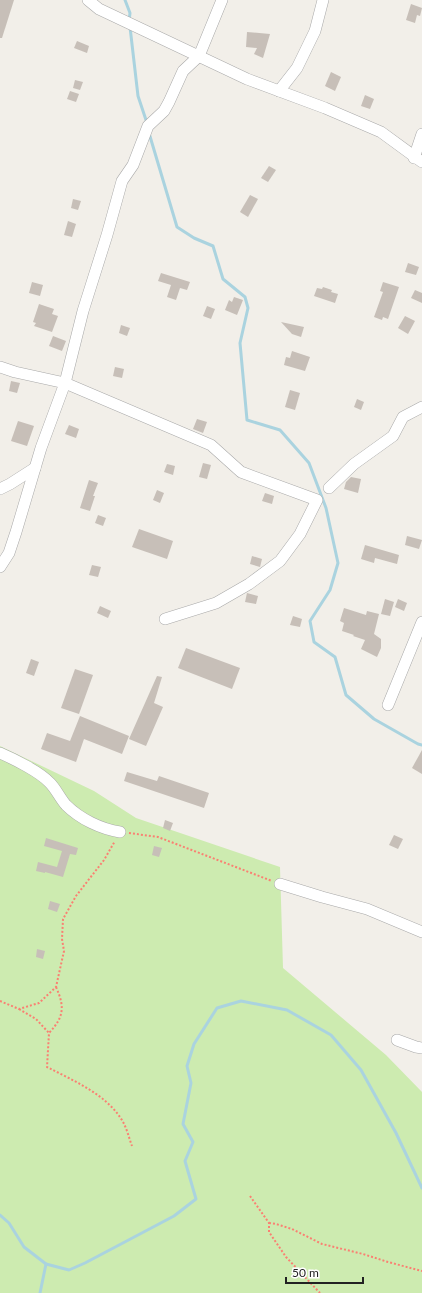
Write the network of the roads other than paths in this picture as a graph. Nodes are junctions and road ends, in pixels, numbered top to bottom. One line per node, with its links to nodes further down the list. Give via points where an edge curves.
1 (88, 0): 4 (street)
2 (222, 0): 5 (street)
3 (322, 0): 6 (street, via 315,31 297,68)
4 (101, 4): 5 (street)
5 (199, 56): 6 (street); 10 (street, via 183,71 164,111 148,126 133,165 122,181 108,236 83,311)
6 (279, 91): 8 (street, via 381,132)
7 (422, 134): 8 (street)
8 (418, 160)
9 (0, 367): 10 (street)
10 (65, 383): 12 (street); 16 (street, via 211,445 241,472 317,500 300,534 280,561 249,584 216,603)
11 (422, 407): 13 (street, via 403,416 393,436 354,464)
12 (35, 468): 14 (street); 15 (street, via 16,532)
13 (329, 488)
14 (0, 489)
15 (0, 567)
16 (165, 618)
17 (422, 622): 18 (street)
18 (388, 705)
19 (0, 753): 20 (street, via 30,768 50,782 75,812 93,823)
20 (120, 832)
21 (280, 884): 22 (street, via 367,909)
22 (422, 932)
23 (397, 1040): 24 (street)
24 (422, 1048)

